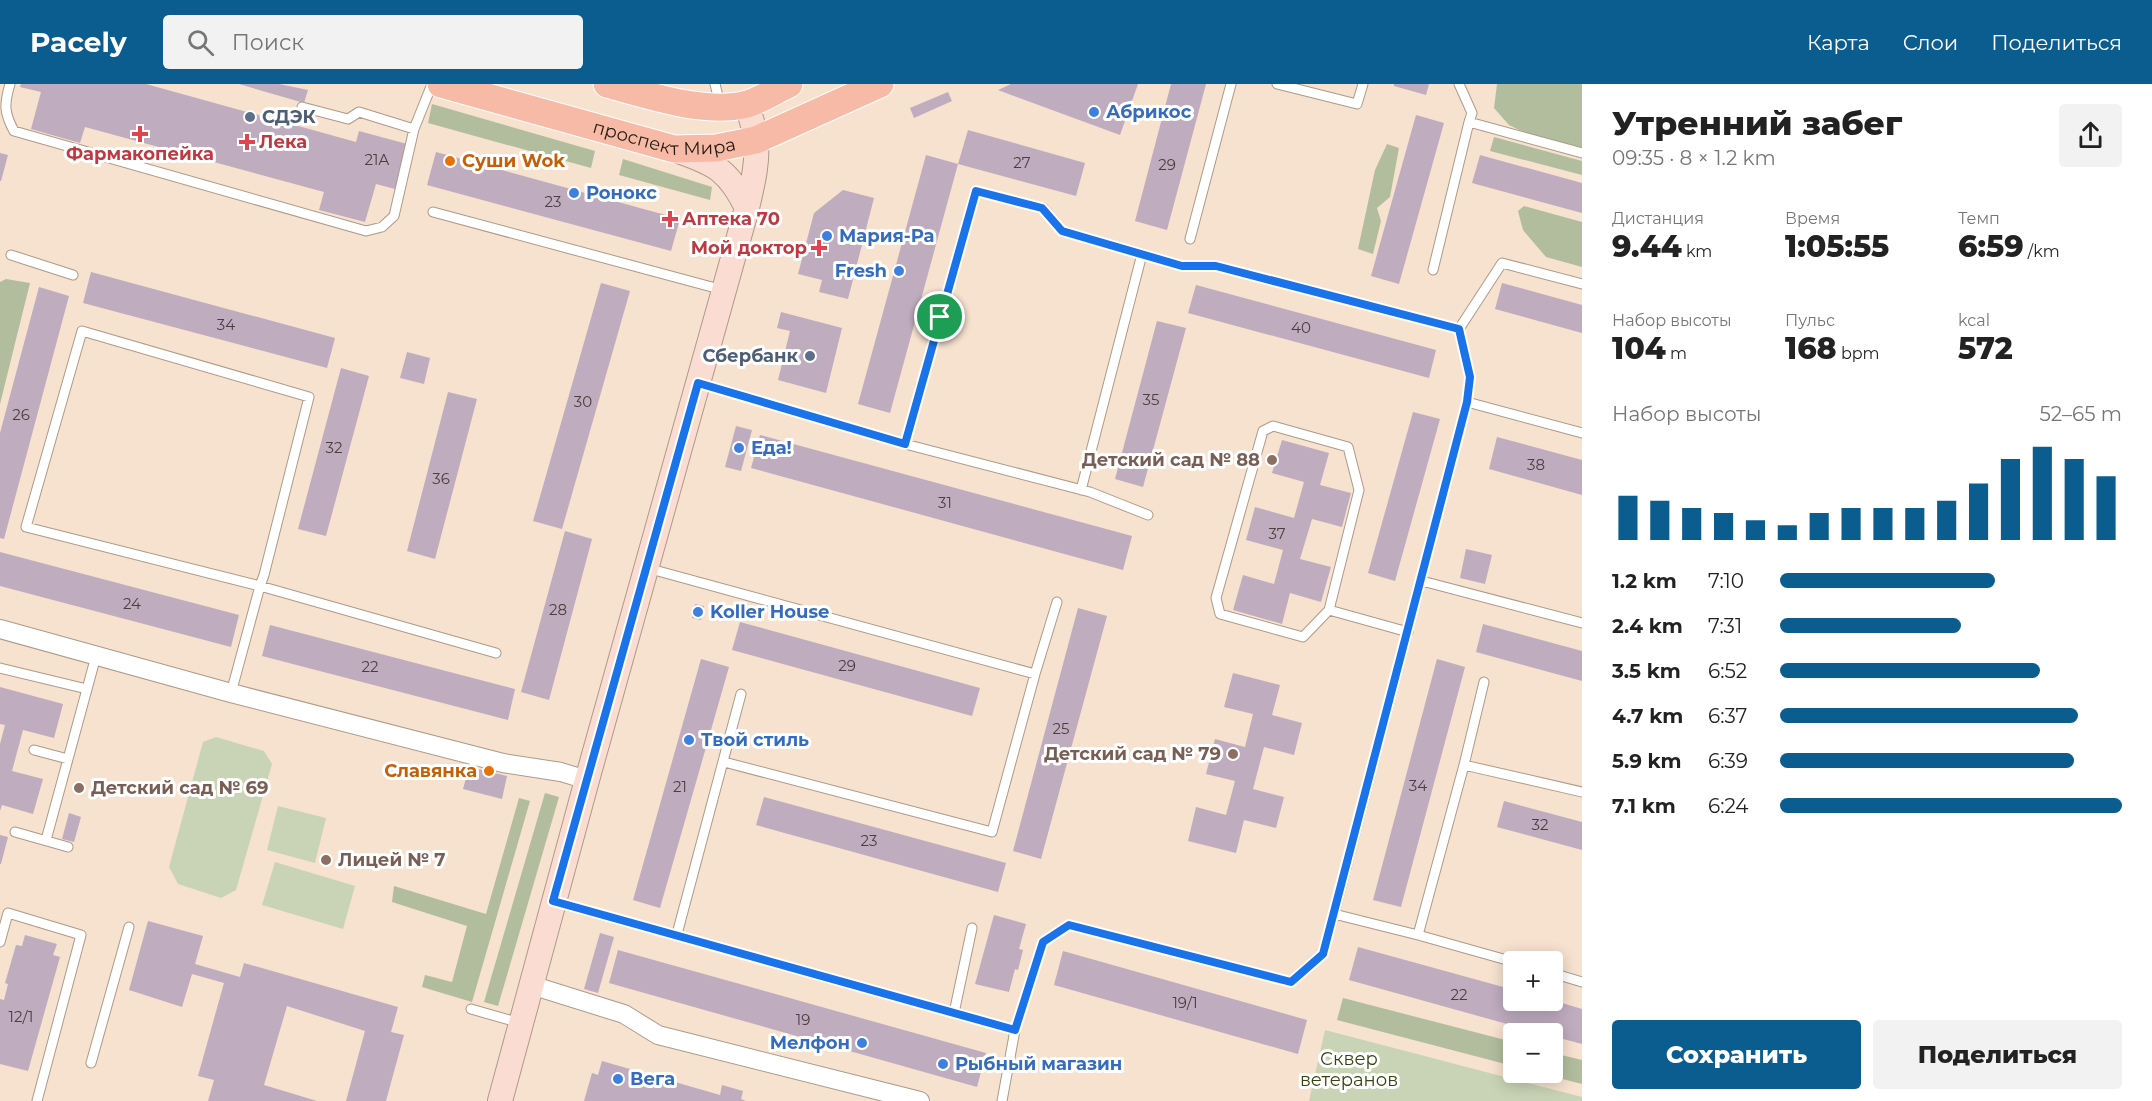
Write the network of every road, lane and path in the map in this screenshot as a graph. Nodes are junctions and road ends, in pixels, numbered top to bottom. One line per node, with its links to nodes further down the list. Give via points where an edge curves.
1 (10, 84): 12 (lane)
2 (432, 84): 16 (lane)
3 (441, 84): 18 (main road, проспект Мира)
4 (607, 84): 11 (main road, проспект Мира, via 689,104)
5 (789, 84): 13 (main road, проспект Мира)
6 (880, 84): 17 (main road, проспект Мира)
7 (1231, 84): 22 (lane)
8 (1277, 84): 9 (lane, via 1357,104)
9 (1363, 84)
10 (1459, 84): 15 (lane, via 1472,113)
11 (718, 96): 13 (main road, проспект Мира)
12 (3, 97): 16 (lane, via 14,131 366,231 382,227 394,216)
13 (747, 104): 17 (street)
14 (302, 107): 16 (lane, via 348,120 360,112)
15 (1469, 122): 19 (lane); 25 (lane)
16 (414, 129)
17 (756, 140): 18 (main road, проспект Мира, via 716,148); 20 (street)
18 (674, 149): 20 (street, via 722,170 737,187)
19 (1582, 153)
20 (747, 208): 28 (street)
21 (433, 212): 28 (lane)
22 (1190, 239)
23 (1142, 254): 29 (lane, via 1182,266 1216,266); 33 (lane, via 1062,231 1042,208 976,191); 34 (lane)
24 (11, 255): 26 (lane)
25 (1433, 270)
26 (74, 274)
27 (1582, 284): 29 (lane, via 1502,263)
28 (725, 291): 30 (street)
29 (1459, 329): 31 (lane, via 1470,377)
30 (698, 383): 33 (lane); 36 (street)
31 (1467, 402): 32 (lane); 37 (lane)
32 (1582, 433)
33 (905, 444): 34 (lane)
34 (1081, 490): 35 (lane)
35 (1148, 515)
36 (646, 568): 47 (lane); 56 (street)
37 (1422, 581): 41 (lane); 43 (lane)
38 (260, 586): 38 (lane, via 26,527 82,331 309,397); 44 (lane); 50 (lane)
39 (1058, 602): 47 (lane)
40 (1329, 610): 40 (lane, via 1359,490 1348,447 1273,426 1263,431 1216,598 1220,614 1303,637); 43 (lane)
41 (1582, 623)
42 (0, 629): 45 (street)
43 (1408, 632): 63 (lane)
44 (496, 653)
45 (96, 656): 49 (lane); 50 (street)
46 (0, 668): 49 (lane)
47 (1035, 674): 54 (lane, via 992,832)
48 (1484, 682): 55 (lane)
49 (87, 689): 53 (lane)
50 (231, 693): 56 (street, via 502,763)
51 (741, 694): 54 (lane)
52 (34, 750): 53 (lane)
53 (68, 759): 59 (lane)
54 (724, 762): 66 (lane)
55 (1464, 765): 57 (lane); 67 (lane)
56 (587, 780): 61 (street)
57 (1582, 792)
58 (15, 832): 59 (lane)
59 (46, 840): 60 (lane)
60 (68, 847)
61 (553, 901): 66 (lane); 72 (street)
62 (4, 910): 68 (lane); 79 (lane, via 81,935)
63 (1334, 914): 67 (lane); 76 (lane, via 1323,954 1291,982 1069,925 1043,942)
64 (129, 927): 77 (lane)
65 (972, 928): 74 (lane)
66 (677, 934): 74 (lane)
67 (1418, 935): 69 (lane)
68 (0, 942)
69 (1503, 959)
70 (1563, 976): 71 (lane)
71 (1582, 982)
72 (531, 985): 75 (street); 78 (street, via 624,1014 658,1035)
73 (471, 1009): 75 (lane)
74 (954, 1013): 76 (lane)
75 (520, 1023): 80 (street)
76 (1015, 1030): 82 (lane)
77 (91, 1063)
78 (878, 1096): 81 (street)
79 (37, 1101)
80 (500, 1101)
81 (920, 1101)
82 (1002, 1101)

